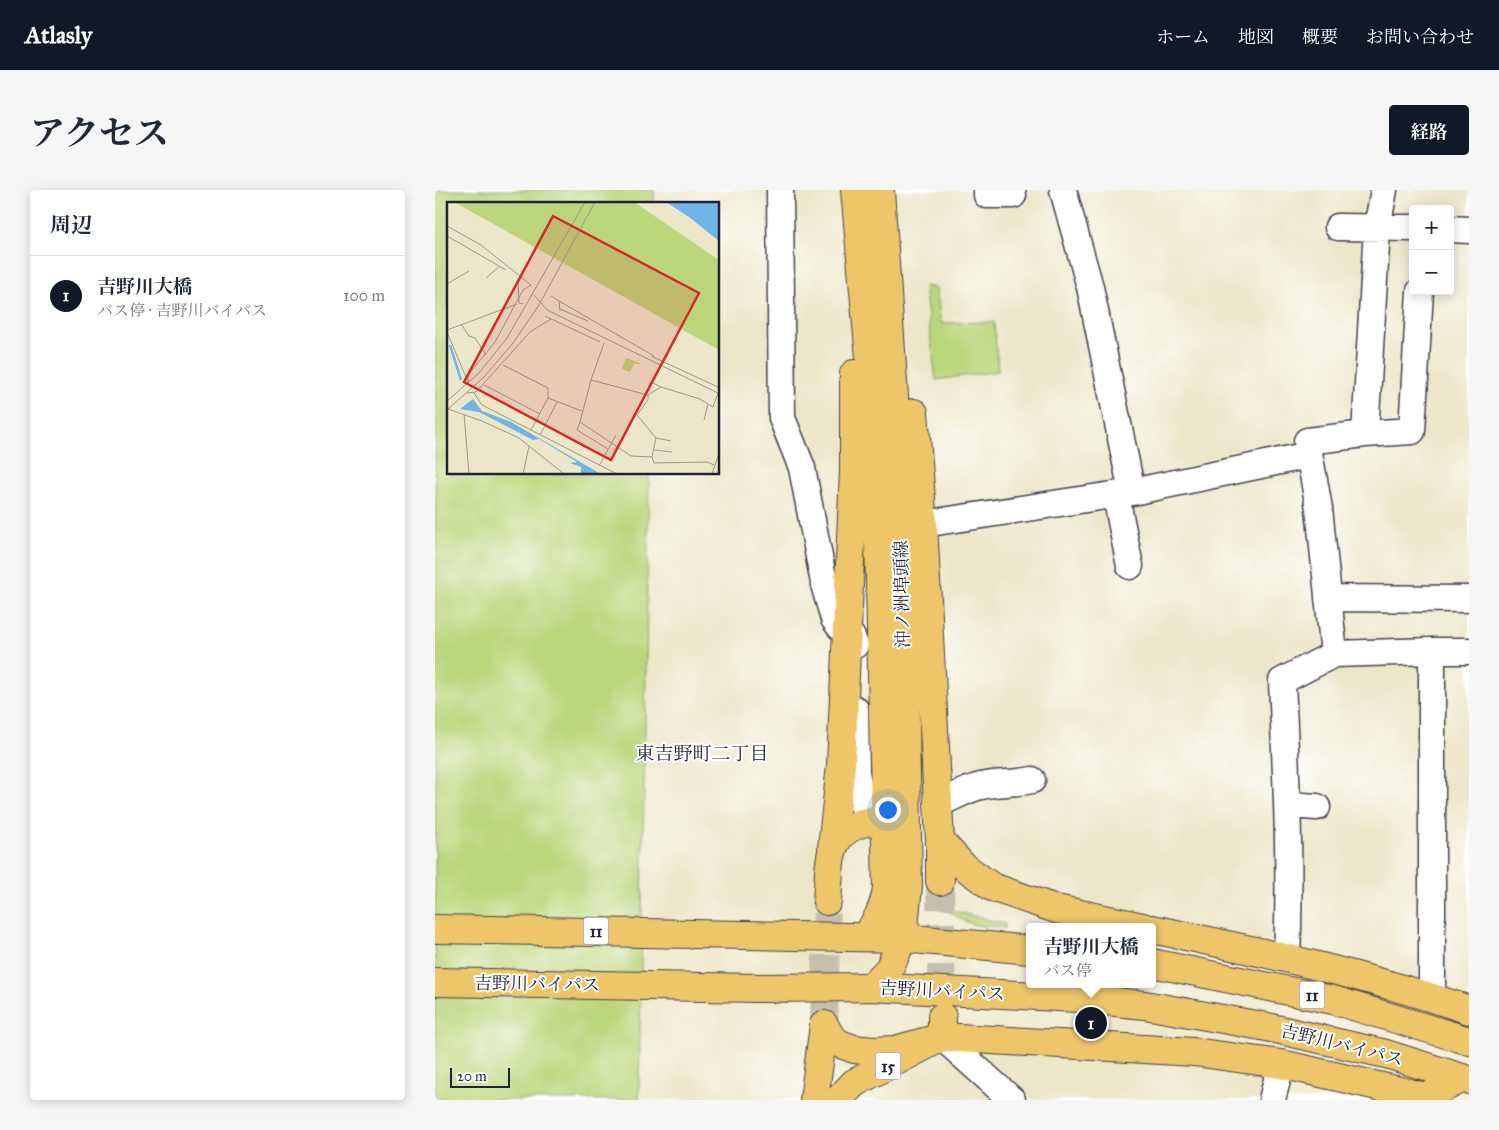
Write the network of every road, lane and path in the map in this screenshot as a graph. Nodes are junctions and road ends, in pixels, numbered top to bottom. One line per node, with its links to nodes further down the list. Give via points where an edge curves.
1 (780, 190): 21 (street, via 782,418 802,468 834,619)
2 (893, 190): 17 (main road)
3 (987, 190): 7 (street, via 987,195)
4 (1063, 190): 16 (street, via 1090,287)
5 (1384, 190): 9 (street)
6 (863, 193): 21 (main road); 37 (main road, 沖ノ洲埠頭線, via 863,261 873,392 879,543 887,888 877,922); 38 (main road, 沖ノ洲埠頭線, via 897,440 908,886)
7 (1013, 195)
8 (1338, 227): 9 (street)
9 (1377, 228): 10 (street); 14 (street)
10 (1409, 228)
11 (1454, 229): 12 (street)
12 (1469, 230)
13 (1420, 295): 14 (street, via 1412,431)
14 (1365, 434): 15 (street, via 1307,440)
15 (1309, 455): 16 (street); 19 (street, via 1319,508)
16 (1124, 494): 17 (street); 18 (street)
17 (923, 524): 26 (main road)
18 (1129, 566)
19 (1328, 598): 20 (street); 24 (street)
20 (1469, 599)
21 (847, 633): 29 (street, via 855,643 856,773 861,801); 31 (main road, via 841,765)
22 (1431, 650): 23 (street); 24 (street); 44 (street)
23 (1469, 651)
24 (1334, 654): 27 (street, via 1282,680)
25 (1032, 780): 26 (street, via 978,787)
26 (938, 804): 30 (main road)
27 (1288, 805): 28 (street); 40 (street)
28 (1317, 807)
29 (873, 821): 31 (main road, via 850,828)
30 (931, 838): 32 (main road); 34 (main road, via 992,887 1056,909)
31 (832, 848): 33 (main road)
32 (940, 881)
33 (827, 901)
34 (1124, 923)
35 (435, 929): 37 (main road, 11)
36 (1156, 930): 40 (main road)
37 (865, 937): 38 (main road, 11)
38 (903, 938): 39 (main road, 11); 43 (main road, 沖ノ洲埠頭線, via 889,969)
39 (1026, 950)
40 (1287, 957): 44 (main road)
41 (1156, 964): 48 (main road, 11, via 1333,1000)
42 (435, 982): 43 (main road, 吉野川バイパス / 11)
43 (871, 988): 50 (main road, 吉野川バイパス / 11, via 1077,998 1145,1005 1325,1039 1386,1054)
44 (1432, 998): 45 (main road)
45 (1469, 1010)
46 (942, 1027): 47 (main road, via 895,1050 854,1048 838,1043 830,1035); 49 (main road); 52 (main road, 15, via 854,1083); 53 (street)
47 (823, 1035): 51 (main road); 52 (main road)
48 (1469, 1041)
49 (1281, 1064): 50 (main road, via 1427,1097); 54 (street)
50 (1462, 1086)
51 (813, 1100)
52 (837, 1100)
53 (1012, 1100)
54 (1272, 1100)

